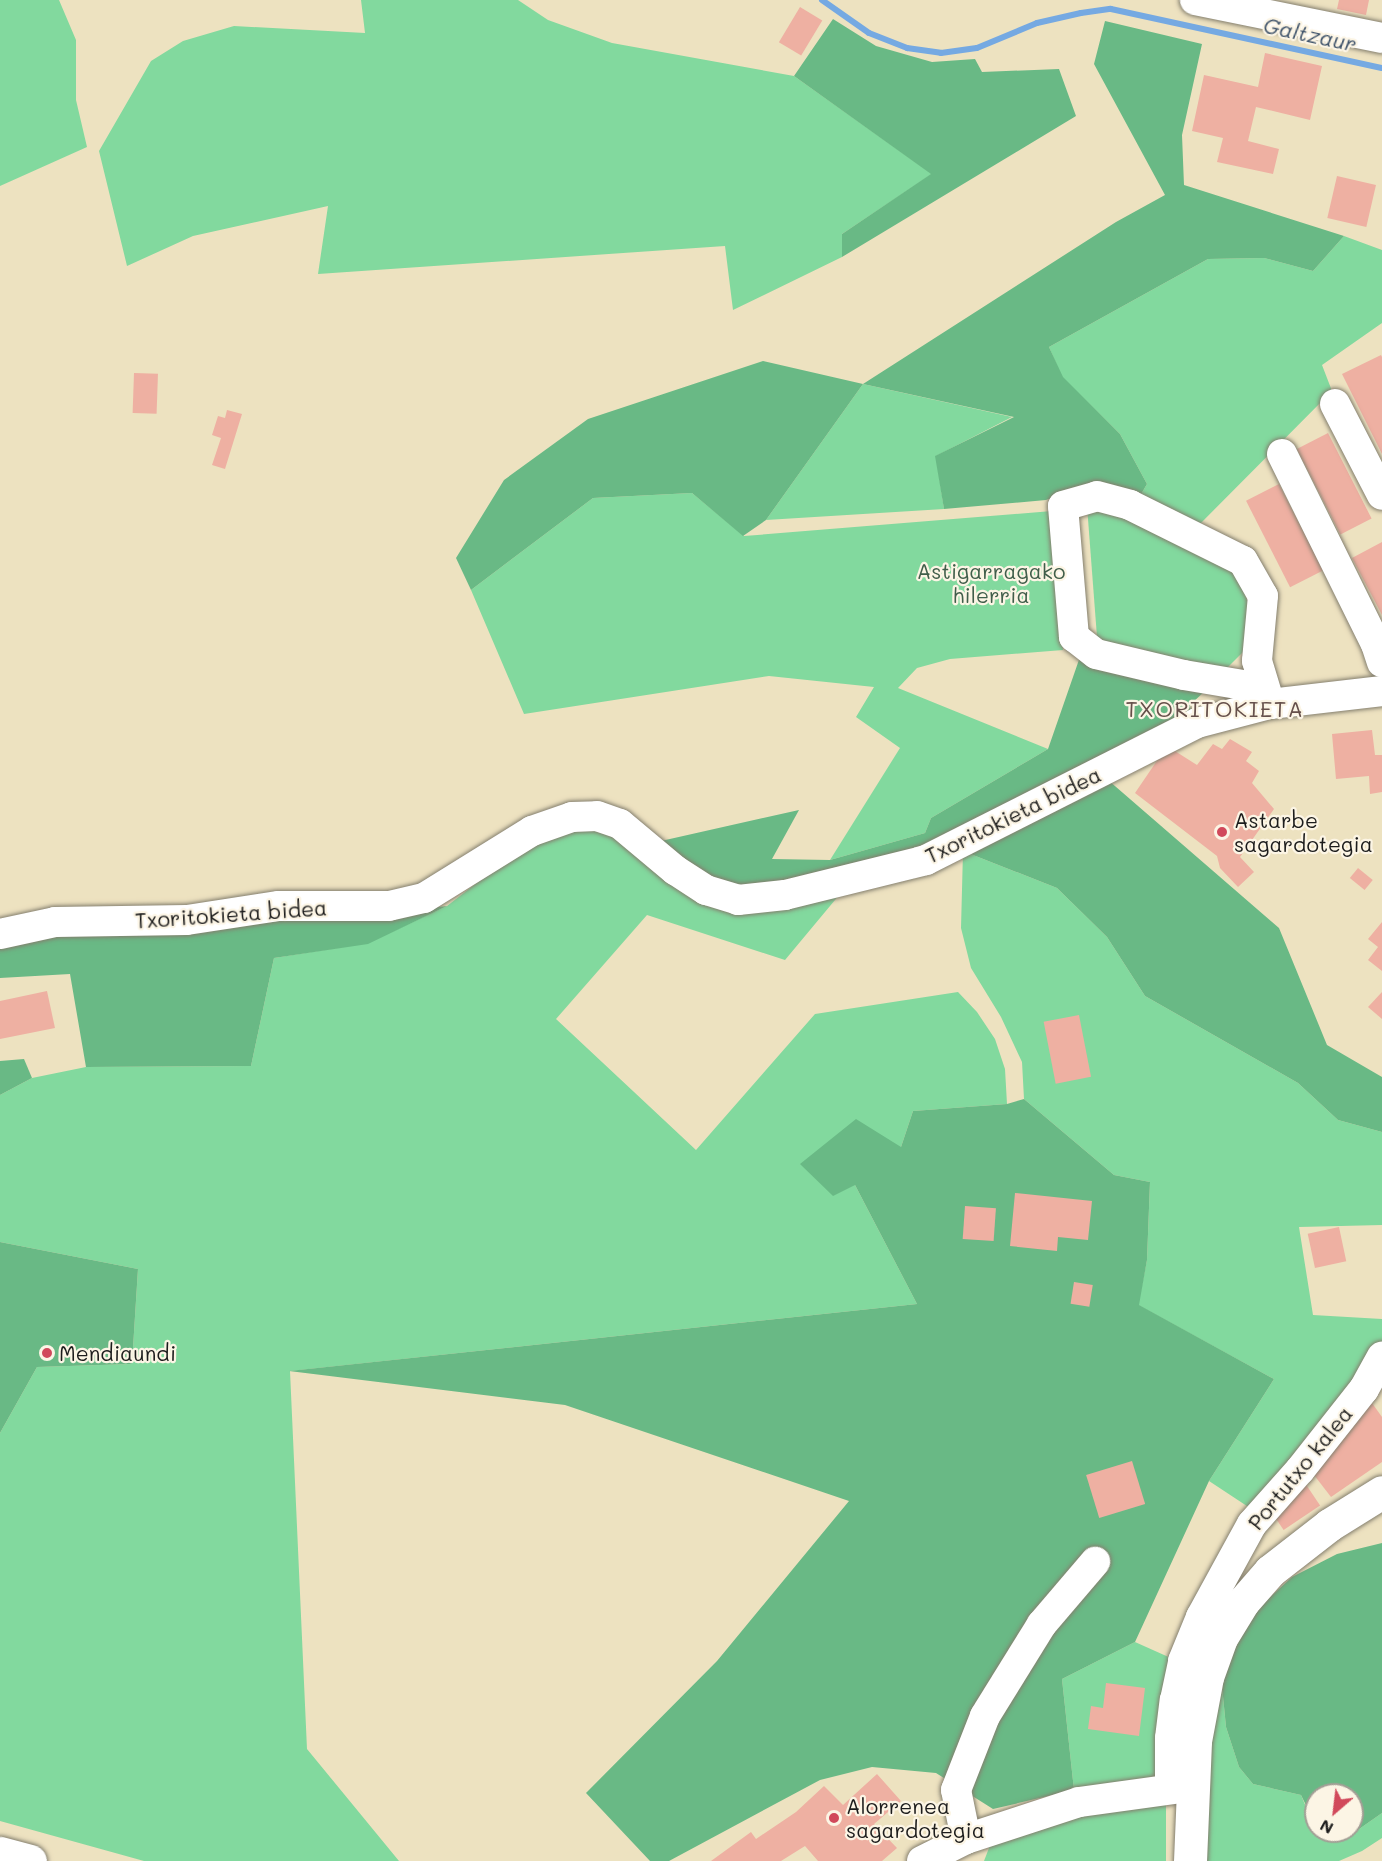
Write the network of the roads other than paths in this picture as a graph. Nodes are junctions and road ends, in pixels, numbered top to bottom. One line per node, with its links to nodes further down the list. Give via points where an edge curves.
1 (1195, 0): 2 (street)
2 (1382, 39)
3 (1335, 404): 5 (street)
4 (1282, 454): 6 (street)
5 (1382, 495)
6 (1382, 662)
7 (1382, 691): 8 (street, Txoritokieta bidea)
8 (1270, 704): 8 (street, via 1243,686 1096,654 1074,637 1063,506 1097,496 1130,505 1243,561 1263,596 1257,661); 9 (street, Txoritokieta bidea, via 1197,723 926,860 785,895 738,900 706,890 675,870 620,824 597,816 572,817 531,831 424,898 389,906 279,906 187,920 55,922)
9 (0, 934)
10 (1382, 1357): 15 (street, Portutxo kalea, via 1364,1389 1252,1524 1201,1617 1184,1661 1170,1738)
11 (1382, 1492): 13 (main road)
12 (1382, 1518): 13 (main road)
13 (1329, 1525): 15 (main road, via 1286,1557 1256,1586 1221,1638)
14 (1095, 1562): 16 (street, via 1042,1624 984,1716 956,1790)
15 (1181, 1787): 16 (street, via 1079,1802); 20 (main road)
16 (966, 1839): 19 (street)
17 (0, 1853): 18 (main road)
18 (30, 1861)
19 (922, 1861)
20 (1191, 1861)

